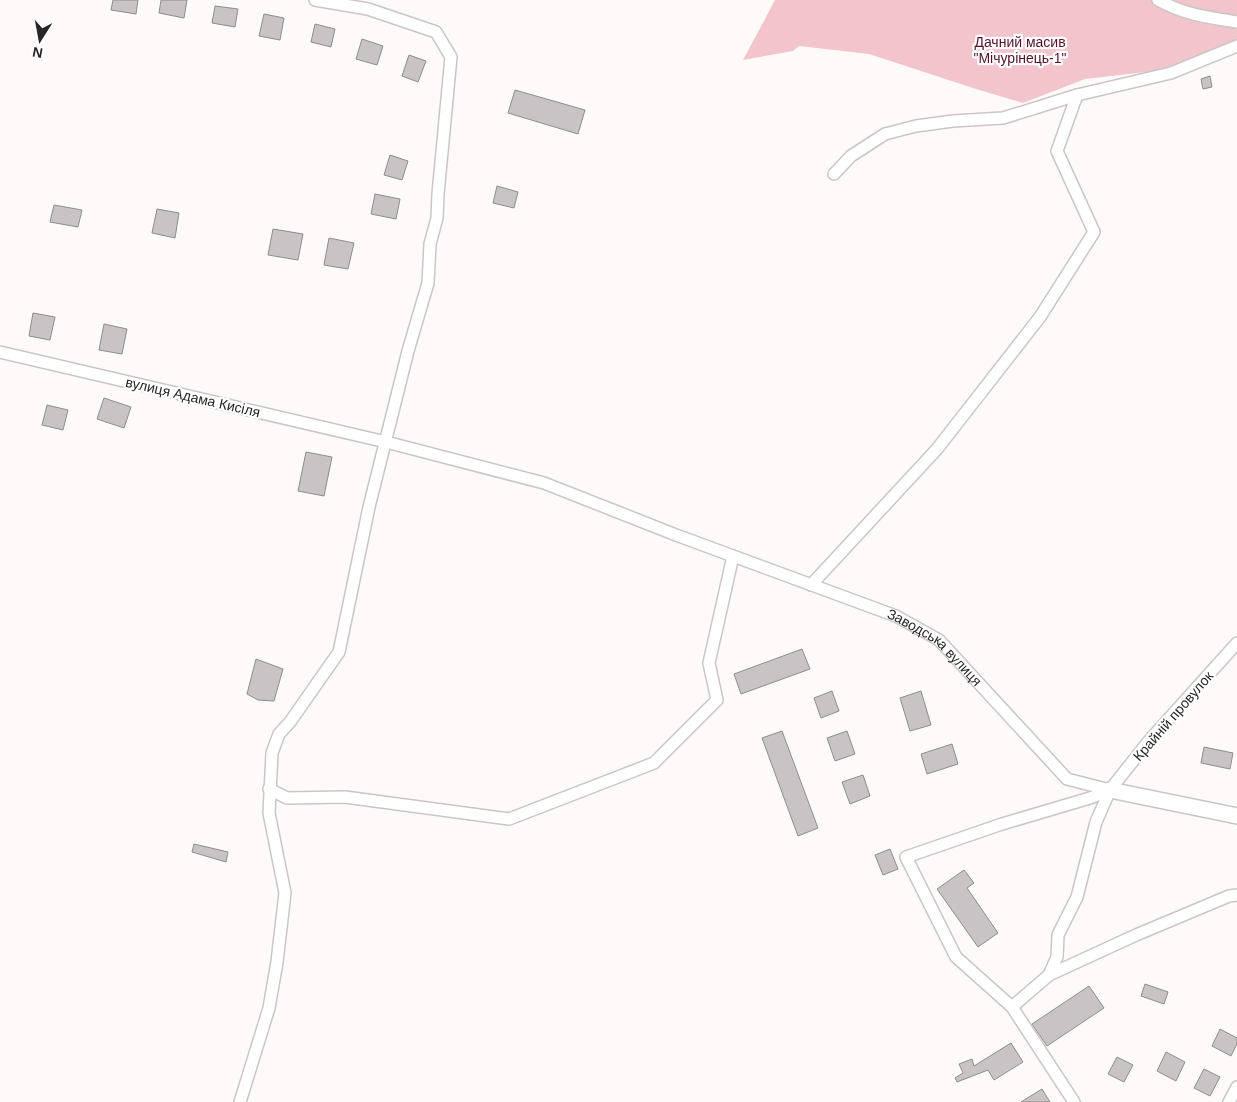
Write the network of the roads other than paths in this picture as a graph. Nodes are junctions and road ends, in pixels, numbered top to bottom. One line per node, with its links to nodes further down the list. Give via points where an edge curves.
1 (316, 0): 8 (street, via 368,9 436,32 452,57 428,283)
2 (1158, 0): 3 (street, via 1197,16)
3 (1237, 22)
4 (1237, 46): 5 (street, via 1171,73)
5 (1077, 95): 6 (street, via 1003,118 916,126 885,134 851,156); 10 (street, via 1057,152 1094,232 1040,317 937,449)
6 (834, 174)
7 (0, 352): 8 (street, вулиця Адама Кисіля)
8 (386, 442): 9 (street, вулиця Адама Кисіля, via 544,483); 12 (street, via 339,652 279,734 272,753)
9 (729, 554): 10 (street, Заводська вулиця); 12 (street, via 709,663 717,700 654,763 509,819 345,797 287,798)
10 (811, 584): 13 (street, Заводська вулиця, via 896,616 938,640 1067,779)
11 (1237, 643): 13 (street, Крайній провулок, via 1148,742)
12 (269, 789): 19 (street, via 269,813 285,892 268,1008)
13 (1110, 790): 14 (street, Заводська вулиця); 16 (street, Крайній провулок, via 1096,822 1077,897 1058,934 1057,958); 17 (street, via 906,857 956,957)
14 (1237, 816)
15 (1237, 895): 16 (street, via 1136,935)
16 (1049, 975): 17 (street)
17 (1012, 1007): 20 (street)
18 (1237, 1087): 21 (street)
19 (240, 1102)
20 (1074, 1102)
21 (1229, 1102)

